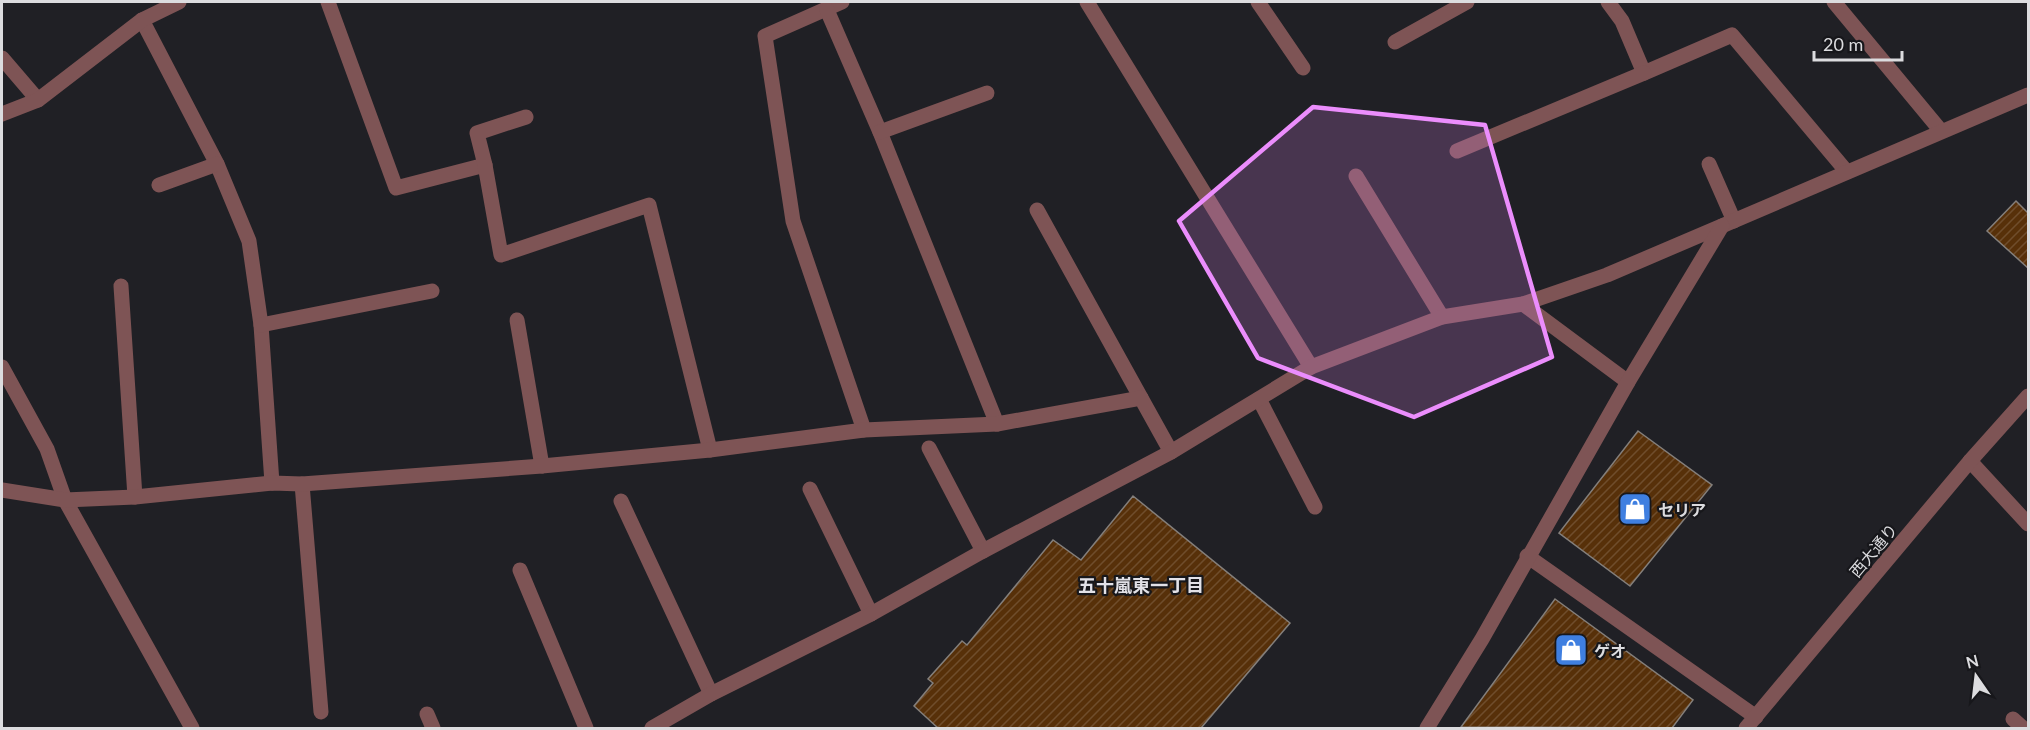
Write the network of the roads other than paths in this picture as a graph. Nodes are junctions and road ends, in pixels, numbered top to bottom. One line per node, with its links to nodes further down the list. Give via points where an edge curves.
1 (179, 2): 10 (street)
2 (328, 2): 25 (street, via 396,188)
3 (842, 2): 9 (street)
4 (1087, 2): 38 (street)
5 (1258, 2): 13 (street)
6 (1467, 2): 11 (street)
7 (1608, 2): 14 (street, via 1622,21)
8 (1834, 2): 20 (street)
9 (827, 10): 21 (street); 44 (street, via 765,36 793,220)
10 (142, 20): 17 (street); 23 (street)
11 (1395, 42)
12 (2, 58): 17 (street)
13 (1304, 68)
14 (1644, 73): 22 (street); 26 (street, via 1732,35)
15 (987, 93): 21 (street)
16 (2028, 95): 20 (street)
17 (38, 100): 18 (street)
18 (2, 114)
19 (526, 117): 25 (street, via 477,133)
20 (1941, 131): 26 (street)
21 (880, 132): 43 (street)
22 (1457, 151)
23 (218, 164): 28 (street); 36 (street, via 249,241)
24 (1709, 164): 30 (street)
25 (485, 165): 46 (street, via 501,255 649,206)
26 (1847, 172): 30 (street)
27 (1356, 176): 34 (street)
28 (159, 185)
29 (1037, 210): 41 (street)
30 (1728, 223): 33 (street, via 1607,275); 39 (street)
31 (121, 286): 54 (street)
32 (432, 291): 36 (street)
33 (1523, 304): 34 (street); 39 (street)
34 (1442, 317): 38 (street)
35 (517, 320): 49 (street)
36 (261, 325): 50 (street)
37 (2, 367): 55 (street, via 47,449)
38 (1311, 367): 42 (street)
39 (1628, 382): 60 (street)
40 (2028, 396): 48 (street, 西大通り)
41 (1141, 398): 43 (street); 47 (street)
42 (1259, 399): 47 (street); 57 (street)
43 (997, 424): 44 (street)
44 (864, 430): 46 (street)
45 (929, 448): 59 (street)
46 (710, 450): 49 (street)
47 (1171, 452): 59 (street)
48 (1970, 461): 58 (street); 65 (street, 西大通り)
49 (542, 466): 51 (street)
50 (272, 483): 51 (street); 54 (street)
51 (302, 484): 64 (street)
52 (810, 489): 62 (street)
53 (2, 490): 55 (street)
54 (135, 497): 55 (street)
55 (64, 500): 66 (street)
56 (621, 501): 63 (street)
57 (1315, 507)
58 (2028, 524)
59 (983, 551): 62 (street)
60 (1527, 556): 65 (street); 69 (street)
61 (520, 570): 67 (street)
62 (871, 614): 63 (street)
63 (711, 694): 68 (street)
64 (321, 712)
65 (1751, 723)
66 (192, 729)
67 (586, 729)
68 (651, 729)
69 (1426, 729)

